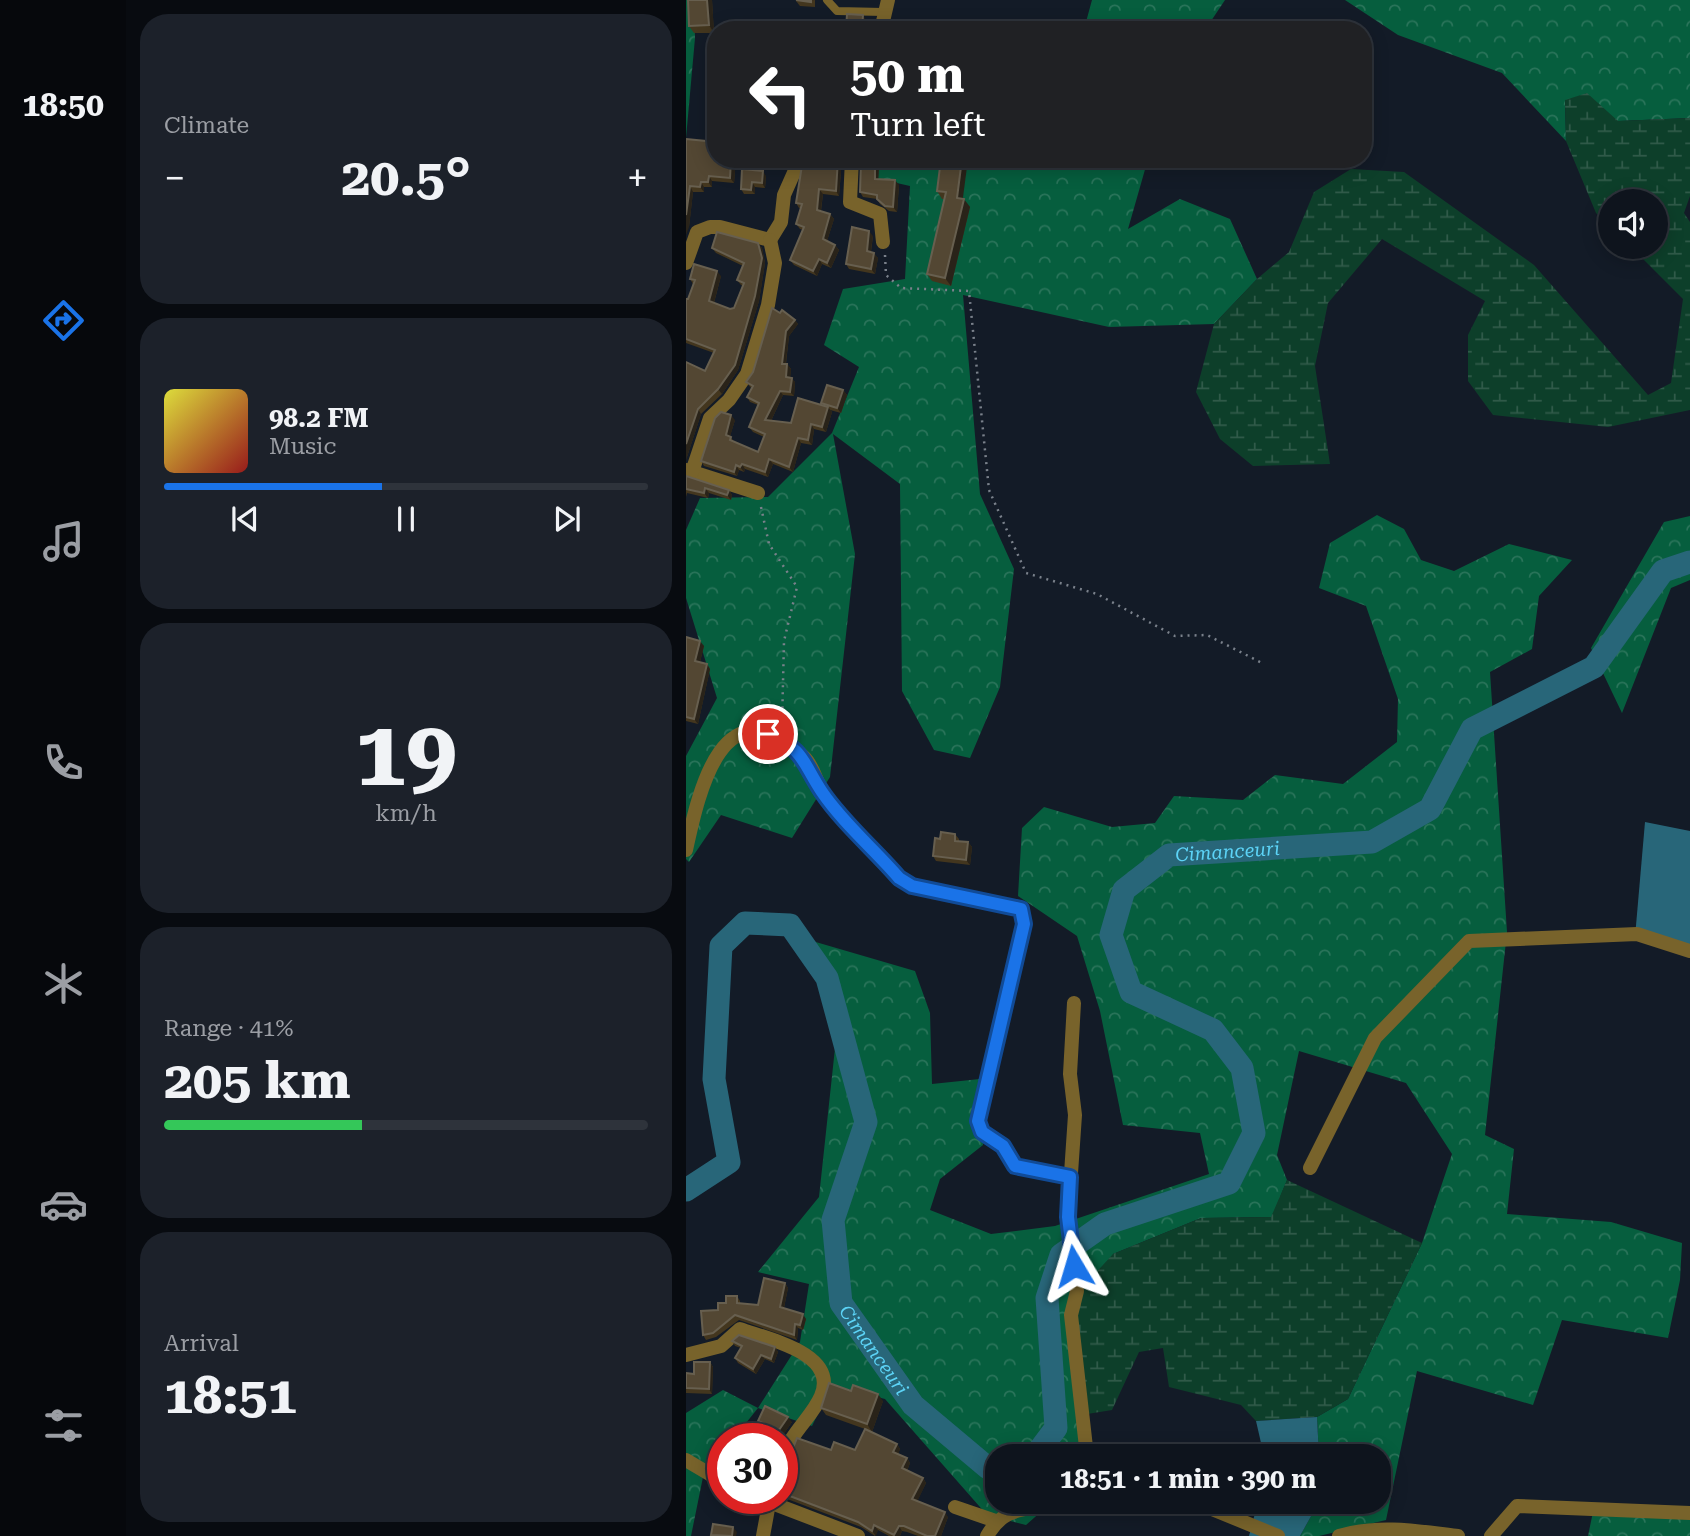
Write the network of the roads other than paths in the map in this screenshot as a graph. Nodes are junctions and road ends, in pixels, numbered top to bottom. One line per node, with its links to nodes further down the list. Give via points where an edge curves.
1 (827, 0): 2 (lane, via 837,11)
2 (886, 6)
3 (796, 168): 5 (street, via 784,195 781,222)
4 (852, 168): 6 (street, via 850,202 880,214)
5 (770, 240): 7 (street, via 710,227 697,232); 8 (street, via 775,263 768,305 747,374 710,418)
6 (883, 242)
7 (686, 263)
8 (689, 471): 9 (street)
9 (758, 493)
10 (686, 850): 14 (street, via 712,762 730,737 748,732 768,734 806,758 822,792 899,878 912,886 1021,909 1024,924 978,1121 982,1132 1003,1146 1015,1166)
11 (1690, 951): 13 (street, via 1637,934 1469,941 1376,1038)
12 (1074, 1003): 14 (street, via 1070,1074 1075,1115)
13 (1310, 1168)
14 (1070, 1177): 17 (street, via 1068,1217 1077,1291 1071,1315)
15 (686, 1355): 16 (street, via 721,1346 740,1329 816,1361 824,1378 821,1396)
16 (798, 1428)
17 (1086, 1444)
18 (686, 1460): 19 (street)
19 (707, 1472)
20 (955, 1507): 26 (street)
21 (798, 1512): 28 (street)
22 (1690, 1513): 33 (street, via 1517,1506)
23 (765, 1514): 27 (street)
24 (1005, 1514): 26 (street)
25 (1224, 1514): 30 (street)
26 (996, 1521): 29 (street)
27 (763, 1536)
28 (858, 1536)
29 (987, 1536)
30 (1278, 1536)
31 (1339, 1536): 32 (street, via 1362,1529)
32 (1458, 1536)
33 (1491, 1536)

